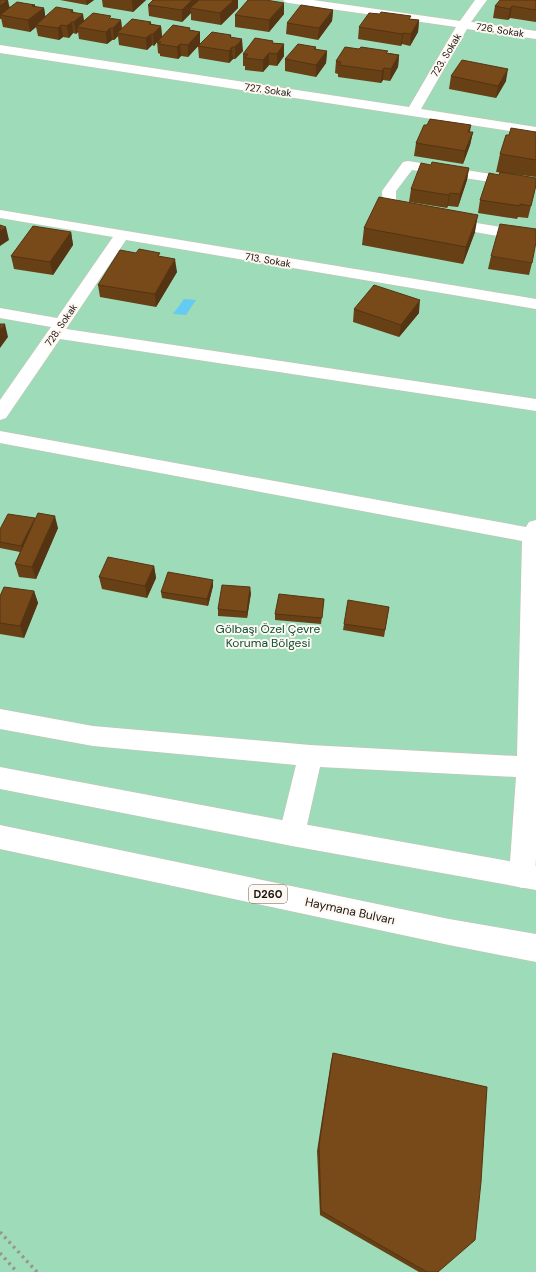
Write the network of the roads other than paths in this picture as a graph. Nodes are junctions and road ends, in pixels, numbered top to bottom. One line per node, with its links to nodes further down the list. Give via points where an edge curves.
1 (289, 0): 3 (main road, 726. Sokak)
2 (481, 0): 3 (main road, 723. Sokak)
3 (464, 24): 4 (main road, 726. Sokak); 6 (main road, 723. Sokak)
4 (536, 35)
5 (0, 49): 6 (main road, 727. Sokak)
6 (413, 111): 7 (main road, 727. Sokak)
7 (536, 131)
8 (536, 185): 11 (main road, via 408,165 389,191 389,198 400,215)
9 (0, 214): 10 (main road, 713. Sokak)
10 (122, 235): 12 (main road, 713. Sokak); 14 (main road, 728. Sokak)
11 (525, 236)
12 (536, 304)
13 (0, 313): 14 (main road)
14 (59, 329): 15 (main road); 16 (main road, 728. Sokak)
15 (536, 404)
16 (0, 414)
17 (0, 437): 18 (main road)
18 (535, 533): 21 (main road)
19 (0, 719): 20 (main road, via 93,736)
20 (310, 756): 21 (main road); 23 (main road)
21 (529, 767): 25 (main road)
22 (0, 778): 23 (main road)
23 (292, 834): 25 (main road)
24 (0, 837): 26 (main road, Haymana Bulvarı / D260)
25 (529, 877)
26 (536, 948)

